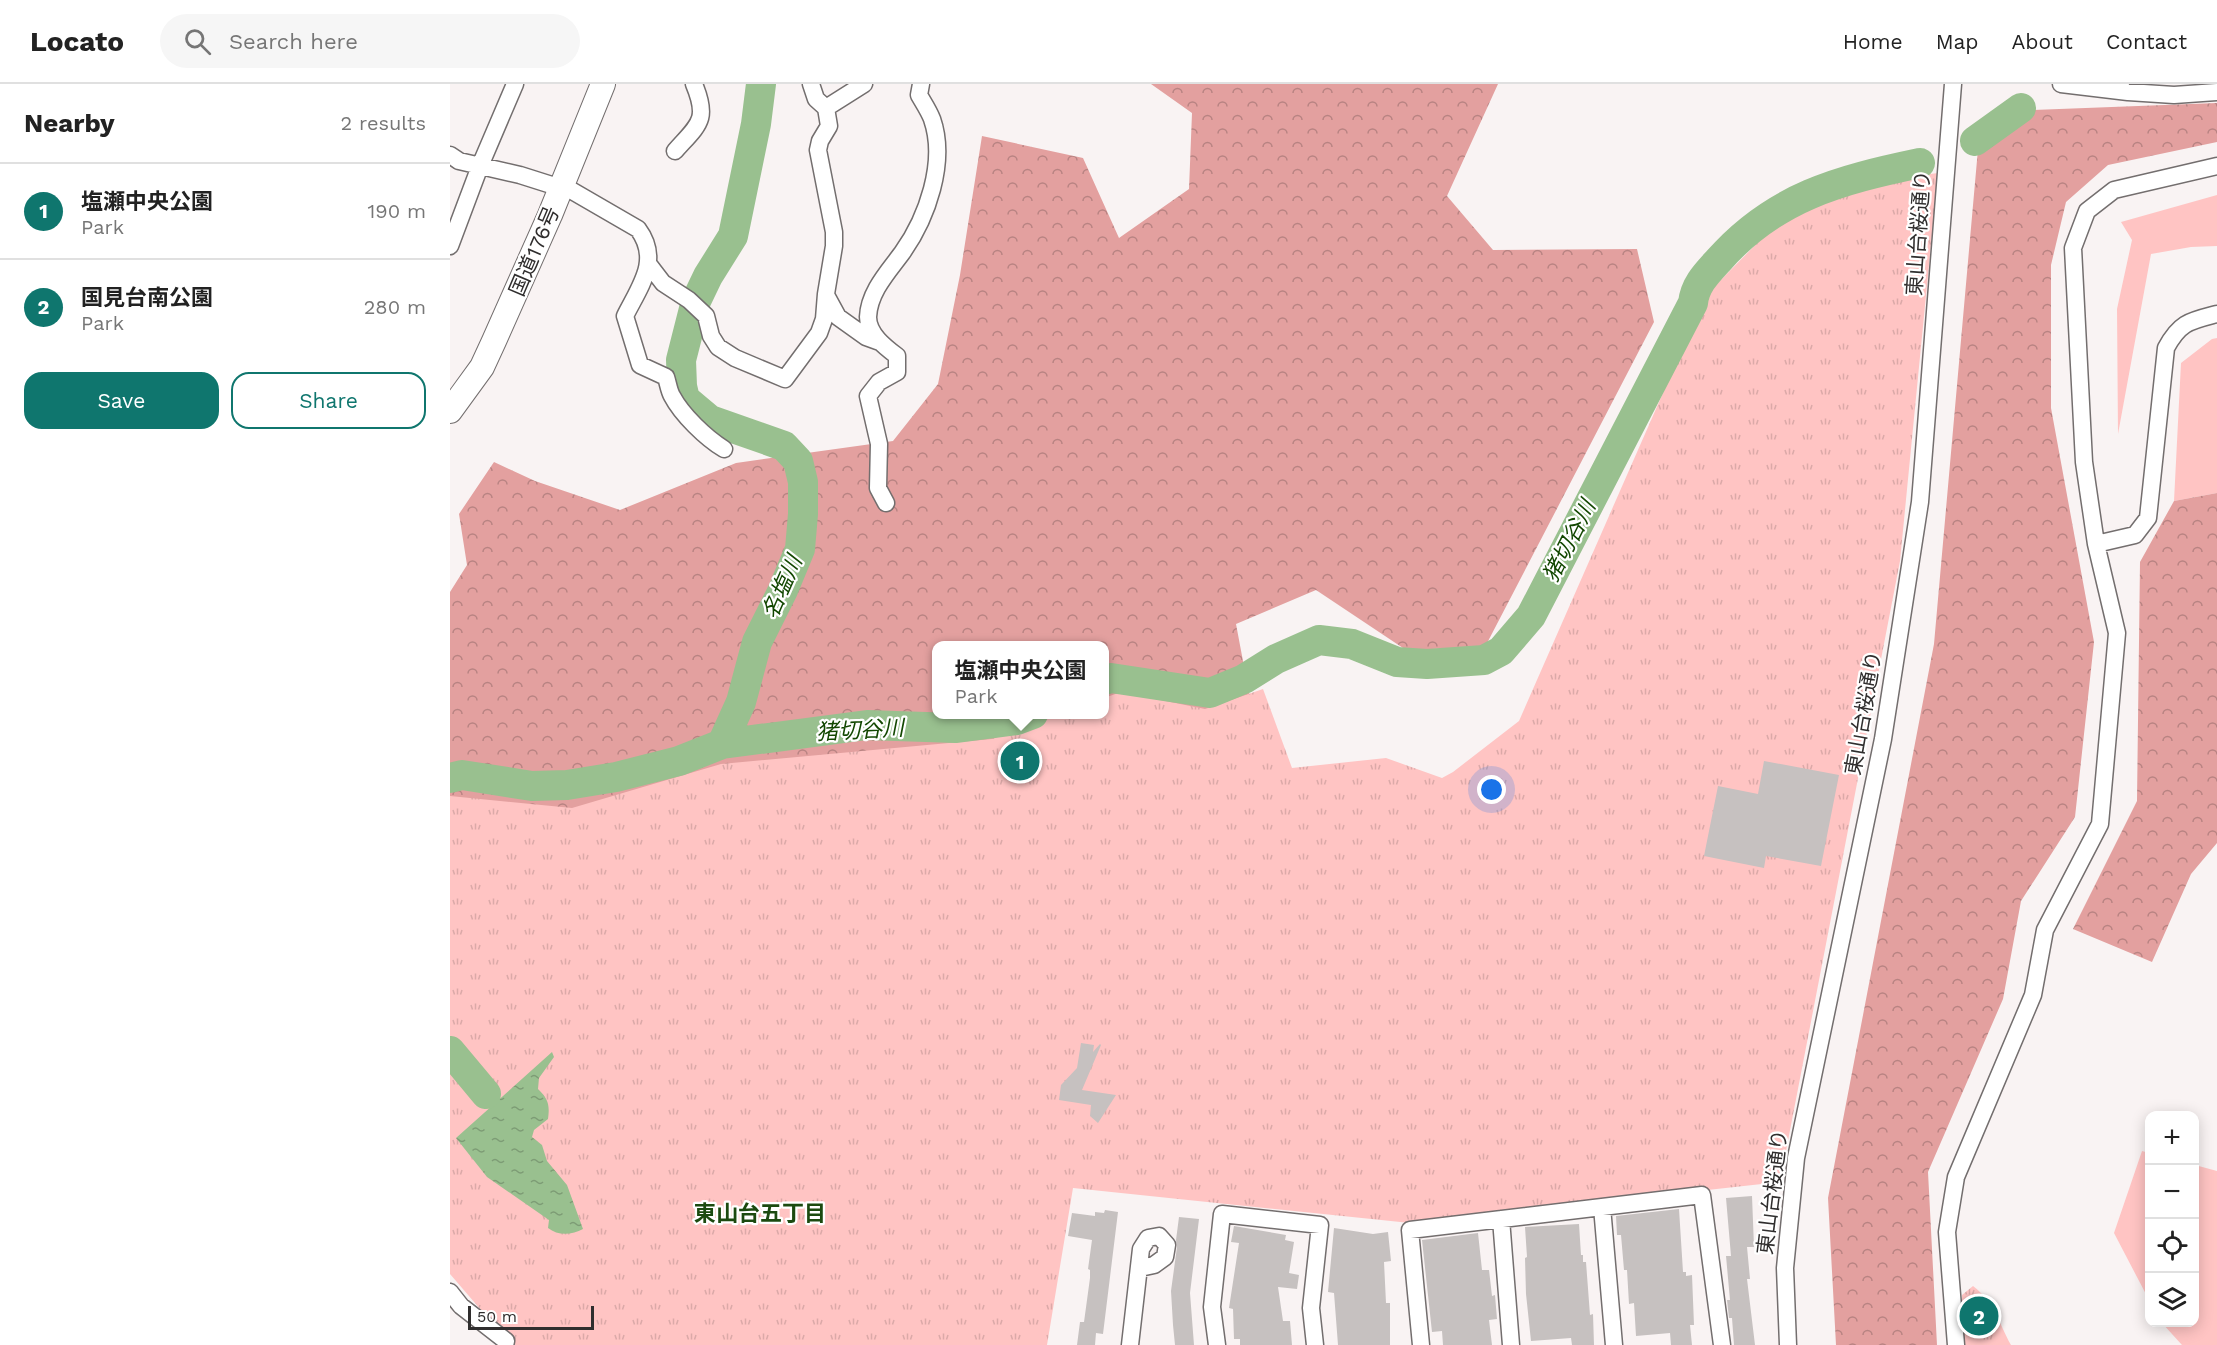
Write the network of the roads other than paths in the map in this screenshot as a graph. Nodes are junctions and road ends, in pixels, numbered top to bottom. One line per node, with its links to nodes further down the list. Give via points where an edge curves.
1 (515, 84): 13 (street)
2 (602, 84): 15 (highway, 国道176号)
3 (694, 84): 11 (street, via 703,105 701,117)
4 (811, 84): 10 (street, via 816,99)
5 (864, 84): 10 (street)
6 (921, 84): 20 (street, via 919,95 932,118 937,146 932,195 915,235 874,292 868,319)
7 (1953, 84): 37 (street, 東山台桜通り, via 1920,502 1883,739 1796,1158 1785,1268)
8 (2061, 84): 9 (street, via 2174,95)
9 (2217, 92)
10 (826, 108): 18 (street, via 829,126 818,150 834,232)
11 (675, 151)
12 (450, 155): 13 (street)
13 (480, 166): 15 (street); 16 (street)
14 (2217, 166): 24 (street, via 2115,190 2087,211 2073,248 2084,462)
15 (562, 187): 17 (street, via 638,229 645,238); 21 (highway, 国道176号, via 482,367)
16 (450, 246)
17 (650, 266): 18 (street, via 663,284 690,300 706,316 718,347 785,380 819,333); 22 (street, via 625,316 640,365 666,377 681,409 708,439)
18 (826, 294): 20 (street, via 838,317 866,337)
19 (2217, 314): 24 (street, via 2188,321 2166,348 2148,518 2134,535)
20 (877, 340): 23 (street, via 897,356 897,372 879,382 868,396 879,444 878,488)
21 (450, 411)
22 (724, 448)
23 (886, 503)
24 (2096, 544): 38 (street, via 2117,633 2100,824 2045,930 2033,995 1956,1177 1947,1232)
25 (1602, 1207): 26 (street); 35 (street); 36 (street, via 1702,1196)
26 (1501, 1219): 33 (street, via 1410,1230); 34 (street)
27 (1140, 1268): 30 (street)
28 (450, 1292): 29 (street, via 461,1306 506,1341)
29 (505, 1345)
30 (1130, 1345)
31 (1216, 1345): 32 (street, via 1212,1307 1222,1214 1320,1225 1311,1308)
32 (1314, 1345)
33 (1421, 1345)
34 (1512, 1345)
35 (1614, 1345)
36 (1722, 1345)
37 (1788, 1345)
38 (1956, 1345)

